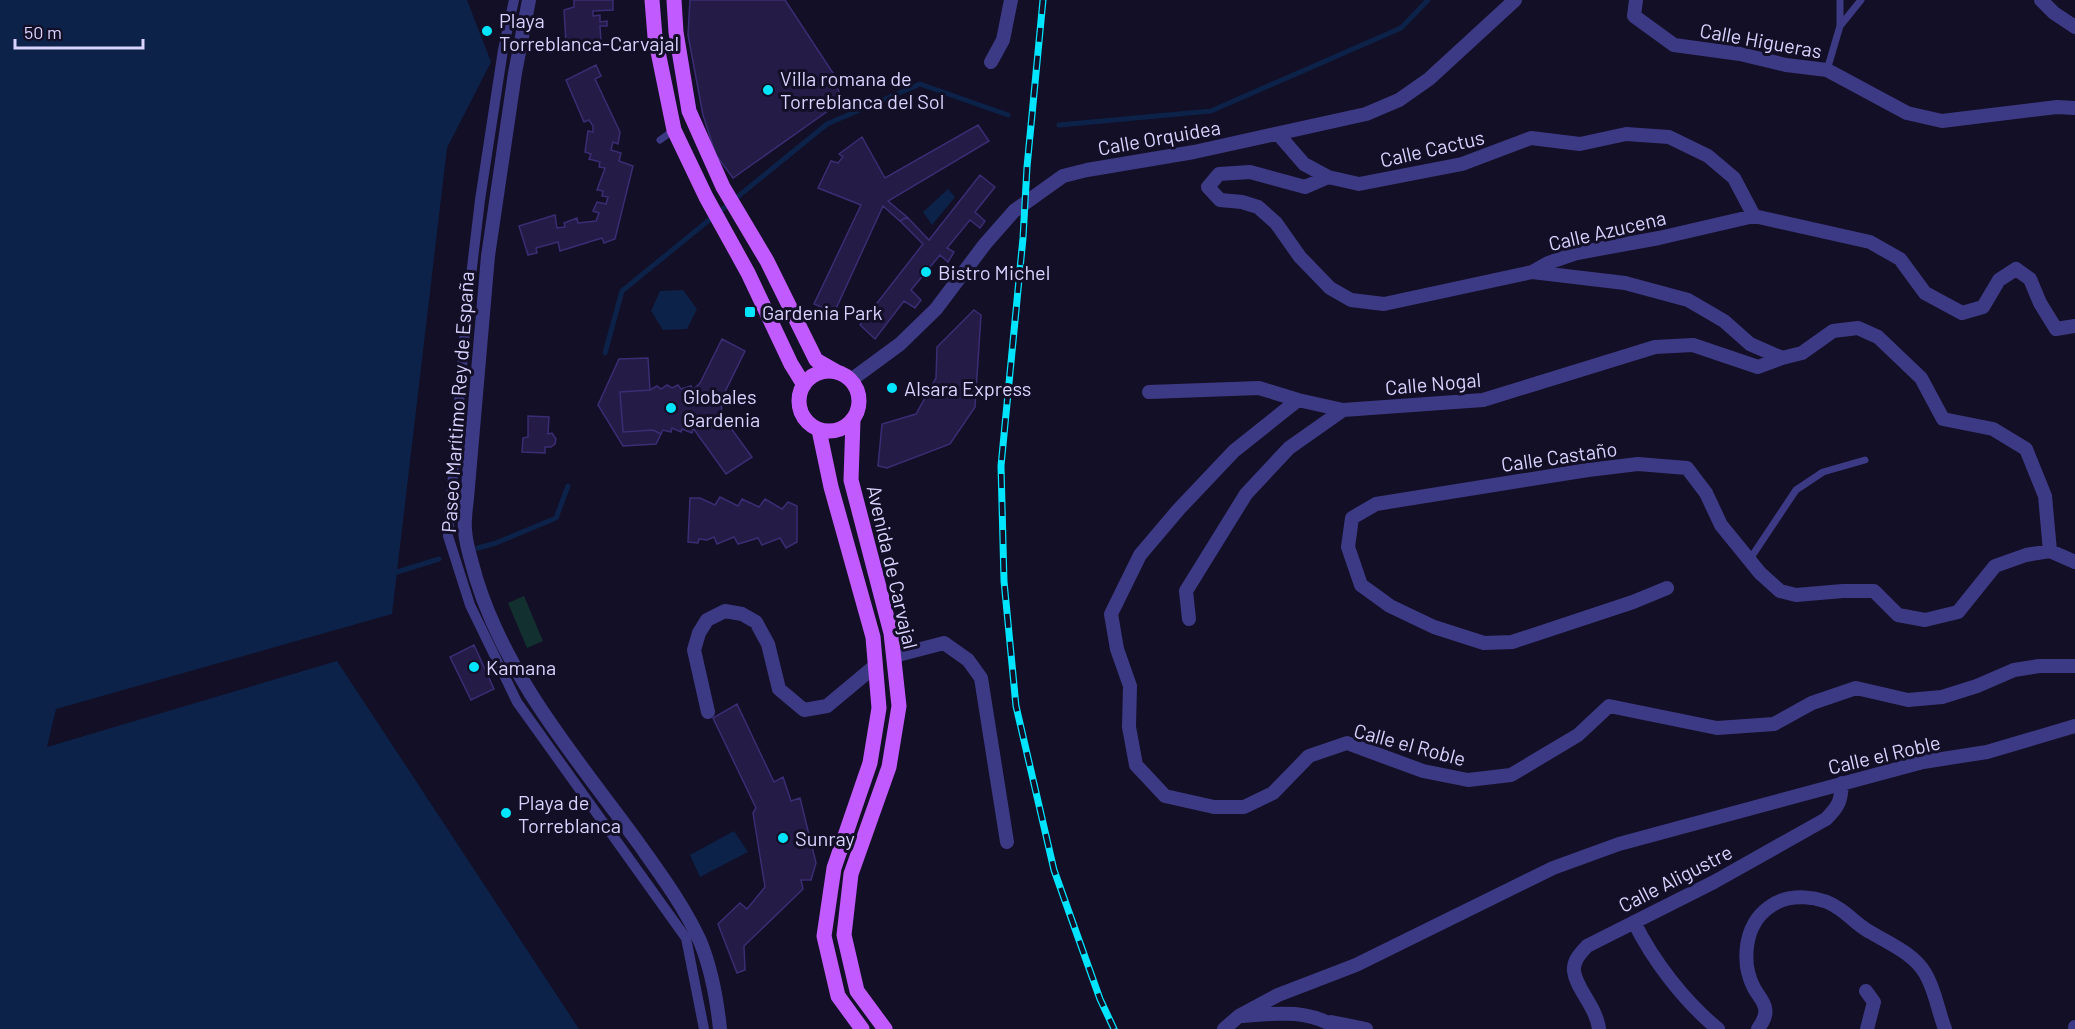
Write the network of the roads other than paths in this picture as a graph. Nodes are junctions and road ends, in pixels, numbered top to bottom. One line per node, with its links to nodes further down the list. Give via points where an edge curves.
1 (514, 0): 49 (street, via 479,211 448,536 470,605 517,702 686,938)
2 (529, 0): 50 (street, Paseo Marítimo Rey de España, via 488,256 466,508 467,547 483,601 528,692 663,877 692,926 711,977)
3 (652, 0): 17 (main road, via 655,37)
4 (674, 0): 25 (main road, via 689,111 723,187 767,261 816,360)
5 (1011, 0): 14 (street, via 1003,40)
6 (1515, 0): 18 (street, Calle Orquidea, via 1429,79 1398,99 1366,114)
7 (1636, 0): 15 (street, Calle Higueras, via 1634,16 1674,45)
8 (1840, 0): 12 (lane)
9 (1861, 0): 12 (lane)
10 (2041, 0): 11 (street)
11 (2053, 6): 13 (street)
12 (1840, 26): 15 (lane)
13 (2075, 27)
14 (991, 62)
15 (1827, 70): 16 (street, Calle Higueras, via 1907,113 1942,121)
16 (2075, 108)
17 (674, 130): 19 (lane); 26 (main road)
18 (1278, 134): 20 (street, Calle Cactus, via 1304,164); 25 (street, Calle Orquidea, via 1063,176 1014,211 936,309 900,344)
19 (660, 140)
20 (1328, 177): 21 (street, Calle Cactus, via 1359,184 1423,173 1462,164 1531,138 1581,144 1626,134 1669,137 1708,156 1734,178); 22 (street, Calle Azucena, via 1305,187 1250,172 1219,174 1208,187 1220,200 1258,207 1330,288 1352,300 1384,304)
21 (1754, 216): 22 (street, Calle Azucena, via 1577,253); 23 (street, Calle Azucena, via 1870,242 1900,259 1925,293 1962,313 1983,307 1999,280 2016,270 2030,279 2056,329)
22 (1532, 272): 24 (street, via 1625,283 1688,300 1724,321 1750,344)
23 (2075, 326)
24 (1782, 358): 29 (street, Calle Nogal, via 1758,367 1693,345 1655,347 1483,400); 33 (street, Calle Nogal, via 1802,353 1833,331 1858,328 1878,337 1921,378 1943,419 1993,429 2026,449 2045,496)
25 (844, 376): 26 (main road, via 828,371 819,373); 30 (main road, via 859,395 860,404)
26 (804, 385): 31 (main road, via 800,411)
27 (1149, 392): 28 (street, Calle Nogal, via 1259,388)
28 (1298, 400): 29 (street, Calle Nogal); 40 (street, Calle el Roble, via 1233,451 1179,509 1140,555 1111,614 1117,649 1130,686 1129,727 1136,765 1165,796 1214,807 1244,807 1273,793 1309,756 1347,743 1423,771 1467,780 1511,775 1578,735 1609,706 1717,728 1774,724 1812,703 1856,688 1908,700 1942,697 2014,670)
29 (1343, 410): 37 (street, via 1289,448 1246,494 1186,591)
30 (853, 420): 31 (main road, via 837,430); 38 (main road, Avenida de Carvajal, via 850,480)
31 (819, 430): 39 (main road, Avenida de Carvajal, via 873,637)
32 (1865, 460): 34 (lane, via 1823,472 1796,490)
33 (2050, 551): 34 (street, Calle Castaño, via 1995,566 1958,612 1925,620 1898,615 1874,591 1796,595 1780,591); 35 (street)
34 (1750, 559): 36 (street, Calle Castaño, via 1721,525 1706,493 1687,468 1638,464 1588,470 1376,504 1352,518 1348,547 1361,585 1390,606 1434,627 1484,643 1512,642)
35 (2075, 562)
36 (1667, 588)
37 (1189, 619)
38 (894, 656): 44 (street, via 944,643 968,660 981,678); 52 (main road, Avenida de Carvajal, via 899,706 889,767 851,873 844,935 857,991)
39 (875, 666): 41 (street, via 827,706 804,710 779,689 768,644 756,622 725,611 707,620 694,650); 51 (main road, Avenida de Carvajal, via 879,708 870,763 834,868 824,936 838,996)
40 (2075, 666)
41 (708, 712)
42 (2075, 726): 43 (street, Calle el Roble, via 1987,752 1923,762)
43 (1842, 783): 45 (street, Calle Aligustre, via 1837,808 1826,819); 47 (street, Calle el Roble, via 1620,844 1553,868 1356,965 1278,995)
44 (1007, 842)
45 (1634, 922): 56 (street, Calle Aligustre, via 1587,946 1576,958 1574,970 1595,1011); 57 (street, via 1660,966)
46 (1866, 991): 59 (street, via 1874,1002)
47 (1239, 1016): 48 (street, via 1292,1013); 53 (street, Calle el Roble)
48 (1326, 1021): 54 (street); 55 (street)
49 (704, 1029)
50 (720, 1029)
51 (862, 1029)
52 (885, 1029)
53 (1224, 1029)
54 (1339, 1029)
55 (1366, 1029)
56 (1599, 1029)
57 (1718, 1029)
58 (1758, 1029): 60 (street, via 1766,1009 1753,987 1747,966 1747,944 1767,908 1802,896 1839,908 1915,961 1925,972)
59 (1867, 1029)
60 (1945, 1029)

